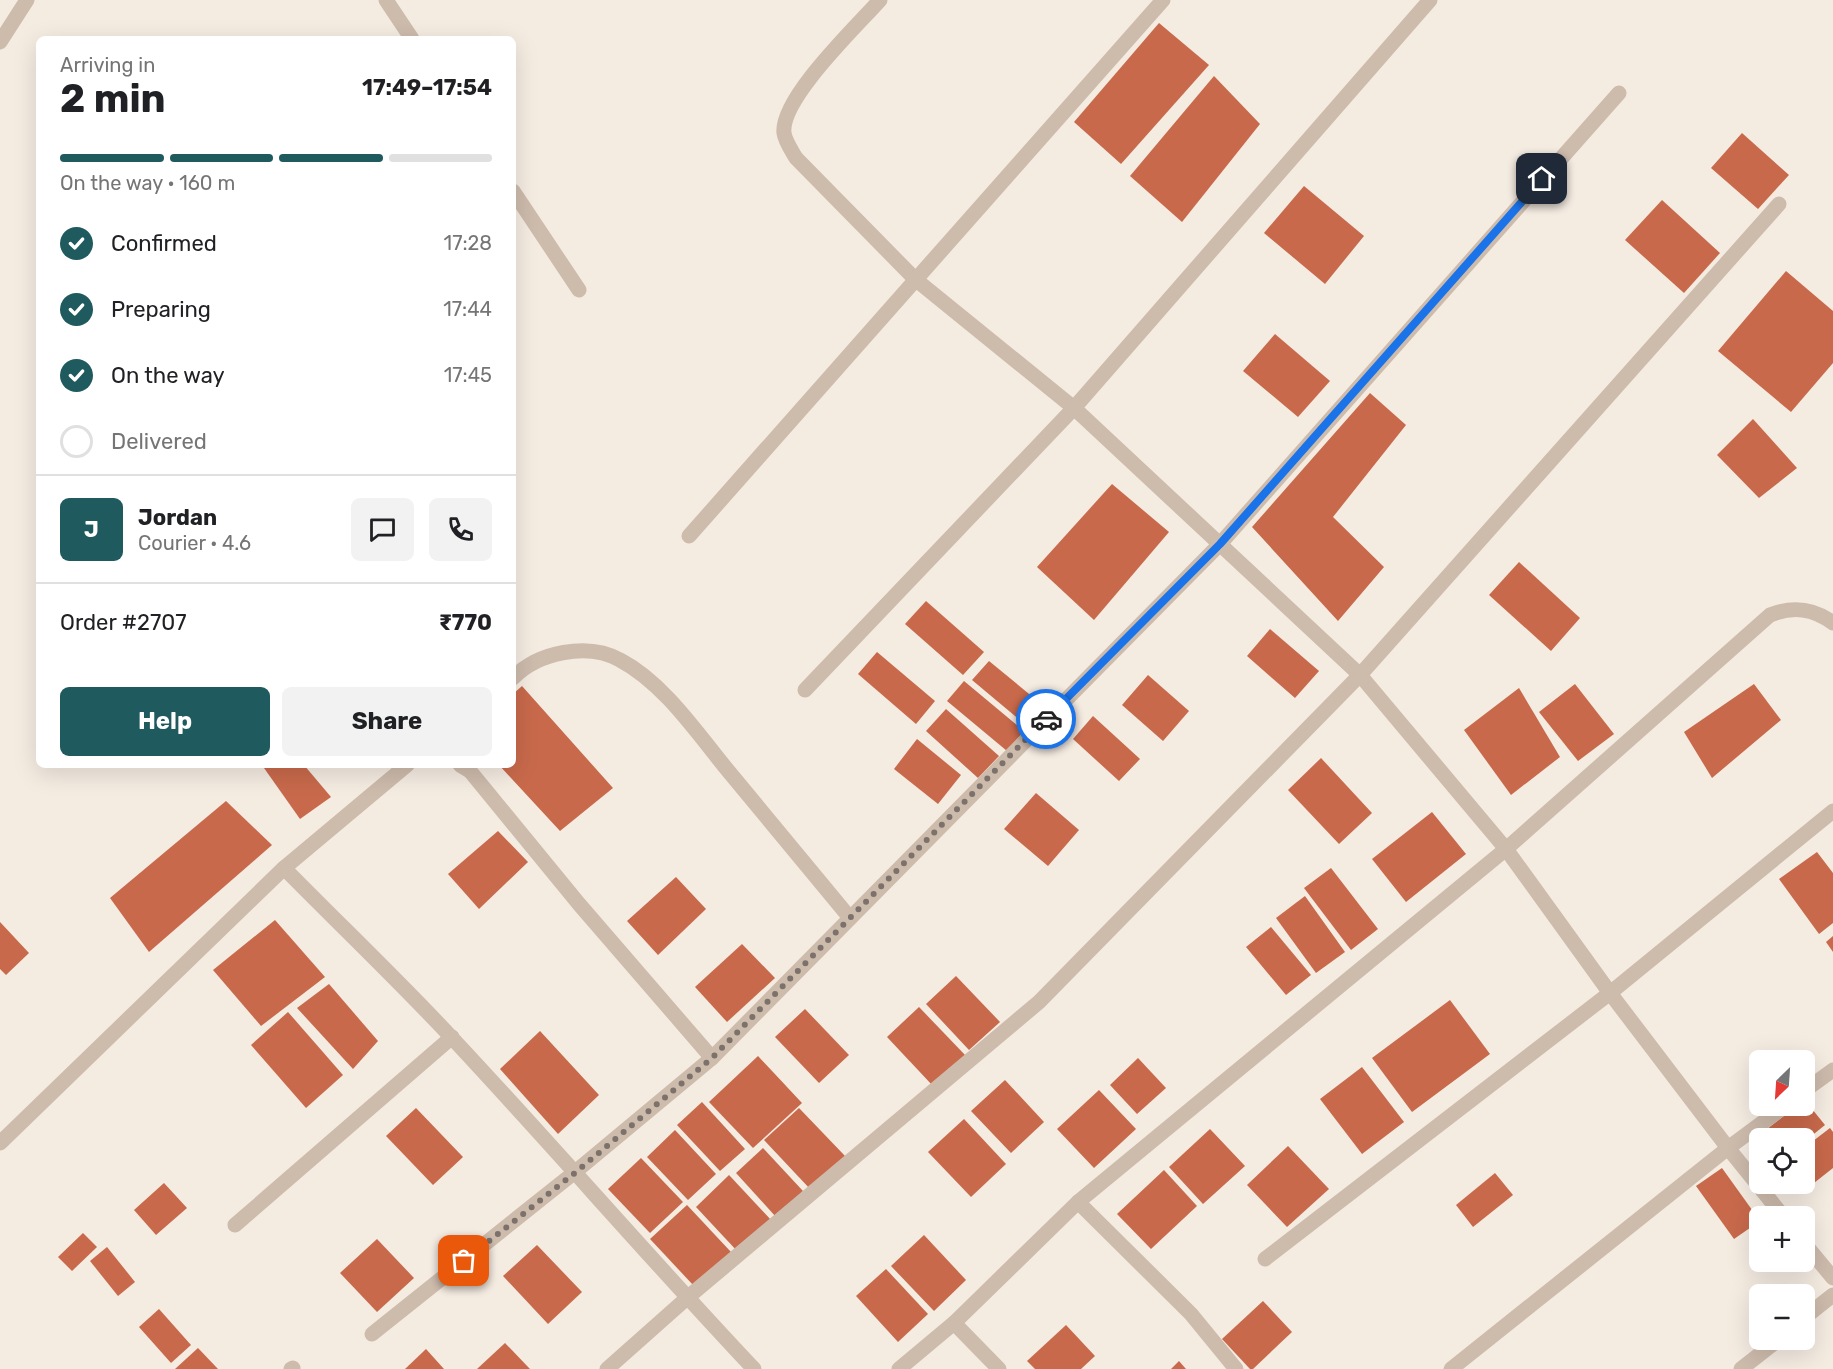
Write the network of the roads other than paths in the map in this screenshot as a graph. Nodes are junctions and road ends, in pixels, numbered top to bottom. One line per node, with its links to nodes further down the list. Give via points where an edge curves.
1 (27, 0): 7 (street)
2 (386, 0): 6 (street)
3 (880, 0): 11 (street, via 806,81 787,112 784,133 796,158)
4 (1163, 0): 11 (street)
5 (1430, 0): 13 (street)
6 (410, 36)
7 (0, 42)
8 (1619, 93): 15 (street)
9 (516, 196): 12 (street)
10 (1779, 204): 17 (street)
11 (915, 279): 13 (street); 14 (street)
12 (579, 290)
13 (1074, 408): 15 (street); 19 (street)
14 (689, 536)
15 (1220, 544): 17 (street); 25 (street)
16 (1833, 623): 23 (street, via 1803,608 1770,615)
17 (1360, 675): 23 (street); 42 (street, via 1038,1002)
18 (516, 676): 25 (street, via 559,653 578,651 619,659 660,691)
19 (805, 690)
20 (403, 768): 24 (street)
21 (465, 768): 28 (street)
22 (1833, 811): 26 (street)
23 (1506, 849): 26 (street); 35 (street)
24 (284, 868): 27 (street); 32 (street)
25 (850, 918): 28 (street)
26 (1610, 993): 33 (street); 39 (street)
27 (452, 1038): 34 (street); 37 (street)
28 (712, 1058): 34 (street)
29 (1833, 1070): 30 (street)
30 (1815, 1083)
31 (1771, 1116): 33 (street)
32 (0, 1143)
33 (1728, 1148): 36 (street); 52 (street)
34 (576, 1172): 42 (street); 45 (street)
35 (1078, 1202): 44 (street); 51 (street, via 1191,1314)
36 (1775, 1206)
37 (235, 1225)
38 (1815, 1256): 40 (street)
39 (1265, 1259)
40 (1833, 1278)
41 (1833, 1295): 43 (street)
42 (687, 1298): 47 (street); 48 (street)
43 (1815, 1309)
44 (954, 1323): 49 (street); 50 (street)
45 (372, 1334)
46 (1766, 1350): 53 (street)
47 (607, 1369)
48 (754, 1369)
49 (899, 1369)
50 (999, 1369)
51 (1236, 1369)
52 (1451, 1369)
53 (1742, 1369)

